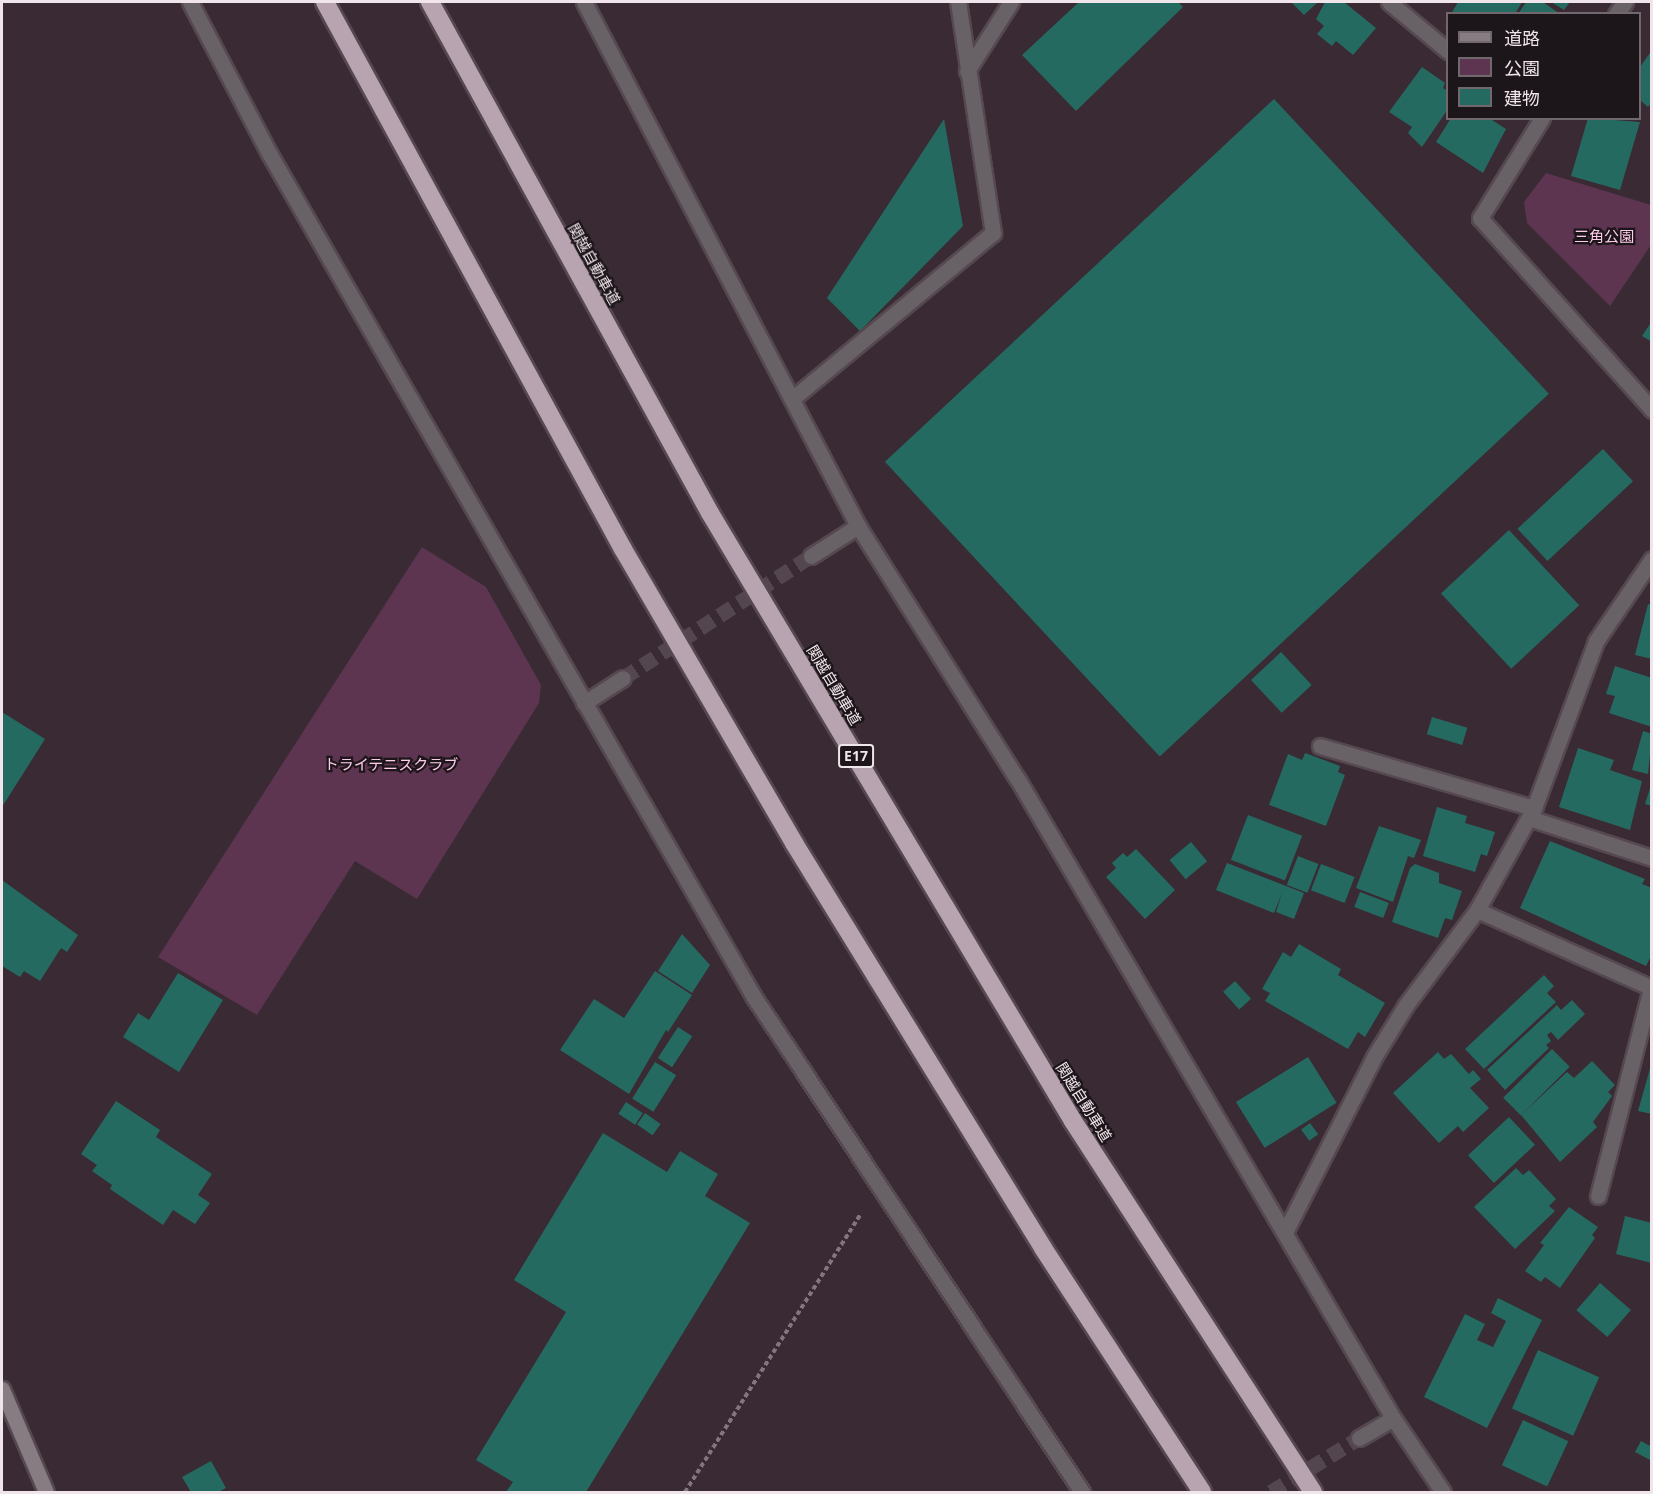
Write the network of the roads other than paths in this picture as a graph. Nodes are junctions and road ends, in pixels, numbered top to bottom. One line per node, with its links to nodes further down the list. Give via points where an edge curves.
1 (190, 2): 17 (street, via 269,153)
2 (325, 2): 30 (highway, via 623,549 788,833 1043,1248)
3 (430, 2): 31 (highway, 関越自動車道 / E17, via 716,523 1073,1122)
4 (584, 2): 11 (street)
5 (958, 2): 9 (street)
6 (1011, 2): 9 (street)
7 (1389, 2): 8 (street)
8 (1446, 49)
9 (967, 71): 11 (street, via 993,233)
10 (1536, 121): 12 (street, via 1480,218)
11 (792, 399): 13 (street)
12 (1652, 410)
13 (858, 526): 14 (street); 24 (street, via 1017,778)
14 (811, 556)
15 (1652, 559): 19 (street, via 1596,641)
16 (623, 678): 17 (street)
17 (584, 703): 29 (street, via 754,997)
18 (1320, 746): 19 (street)
19 (1531, 813): 20 (street); 21 (street)
20 (1652, 858)
21 (1477, 910): 22 (street); 24 (street, via 1406,1005 1374,1057)
22 (1651, 988): 23 (street)
23 (1598, 1196)
24 (1285, 1232): 26 (street)
25 (2, 1389): 28 (street)
26 (1393, 1418): 27 (street); 32 (street)
27 (1359, 1438)
28 (46, 1492)
29 (1082, 1492)
30 (1202, 1492)
31 (1313, 1492)
32 (1443, 1492)

